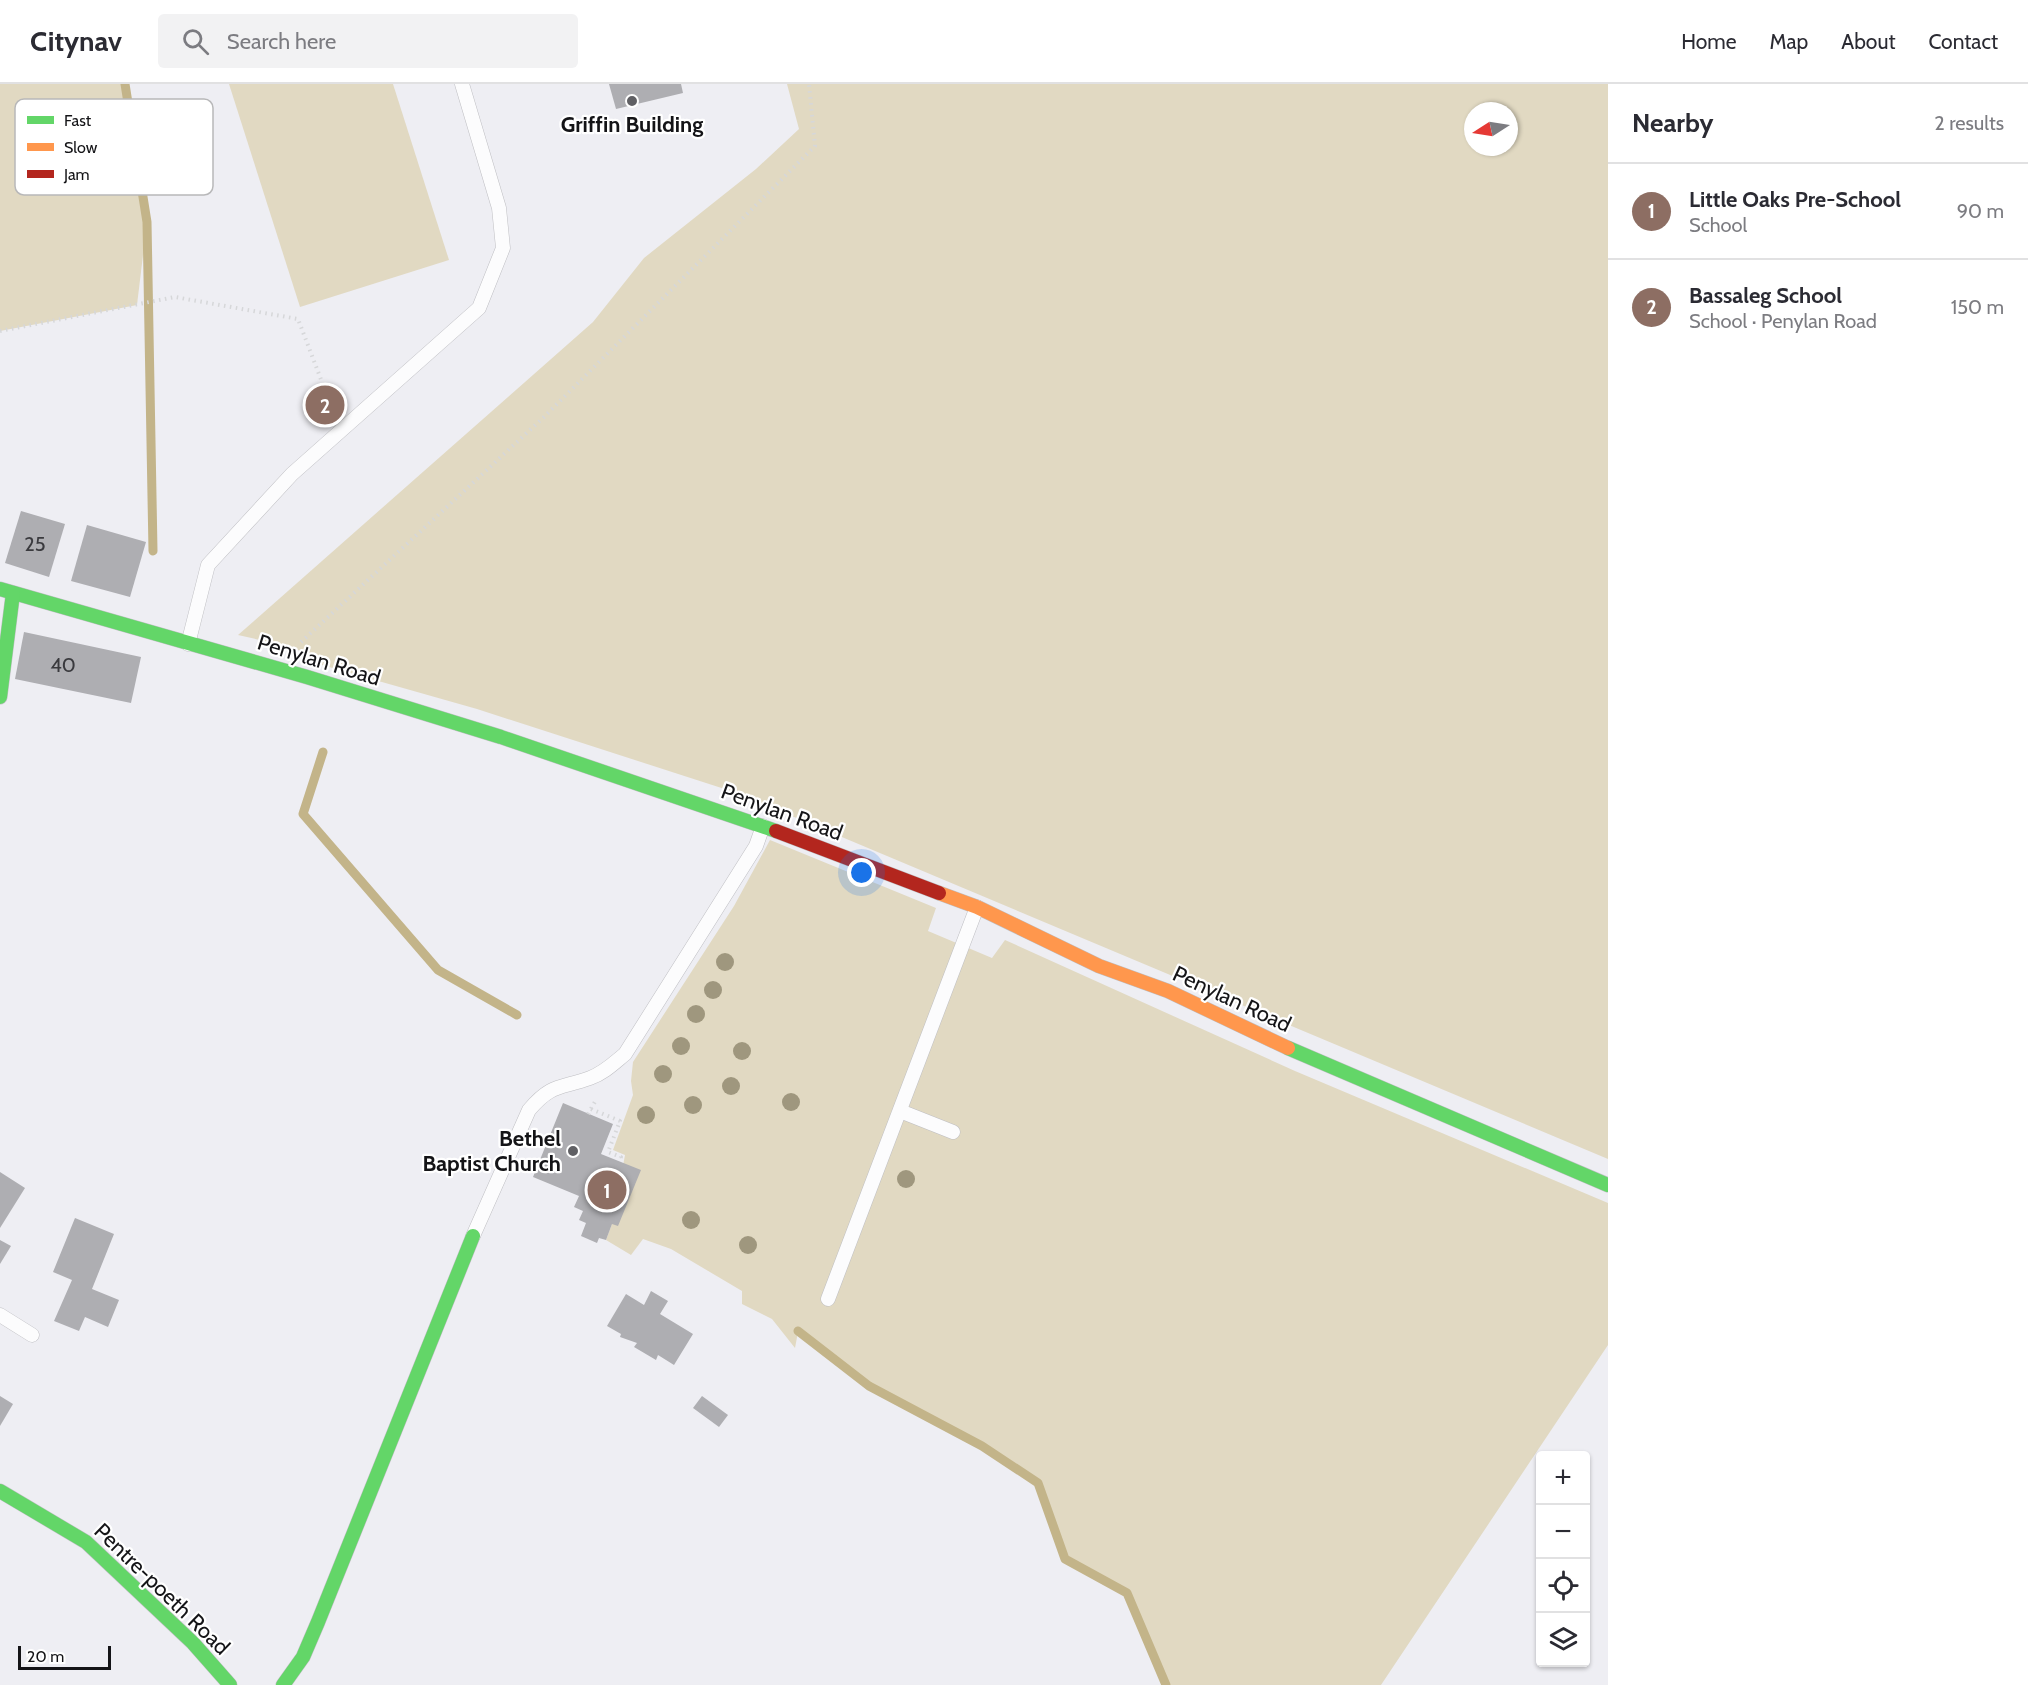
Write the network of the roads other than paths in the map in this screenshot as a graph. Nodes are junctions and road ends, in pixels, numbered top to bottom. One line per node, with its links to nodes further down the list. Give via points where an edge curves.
1 (462, 84): 3 (lane, via 499,208 504,248 479,308 292,474 208,565)
2 (7, 591): 3 (street, Penylan Road); 4 (street)
3 (188, 644): 5 (street, Penylan Road, via 501,737)
4 (0, 698)
5 (763, 826): 6 (street, Penylan Road); 10 (lane, via 756,846 625,1054 606,1071 542,1094 529,1110)
6 (977, 907): 7 (lane); 9 (street, Penylan Road, via 1098,966 1168,991 1314,1060)
7 (900, 1111): 8 (lane); 11 (lane)
8 (953, 1132)
9 (1608, 1185)
10 (473, 1236): 16 (street, via 311,1640)
11 (828, 1299)
12 (0, 1315): 13 (lane)
13 (32, 1335)
14 (0, 1491): 15 (street, Pentre-poeth Road, via 86,1542 193,1643)
15 (230, 1685)
16 (283, 1685)

